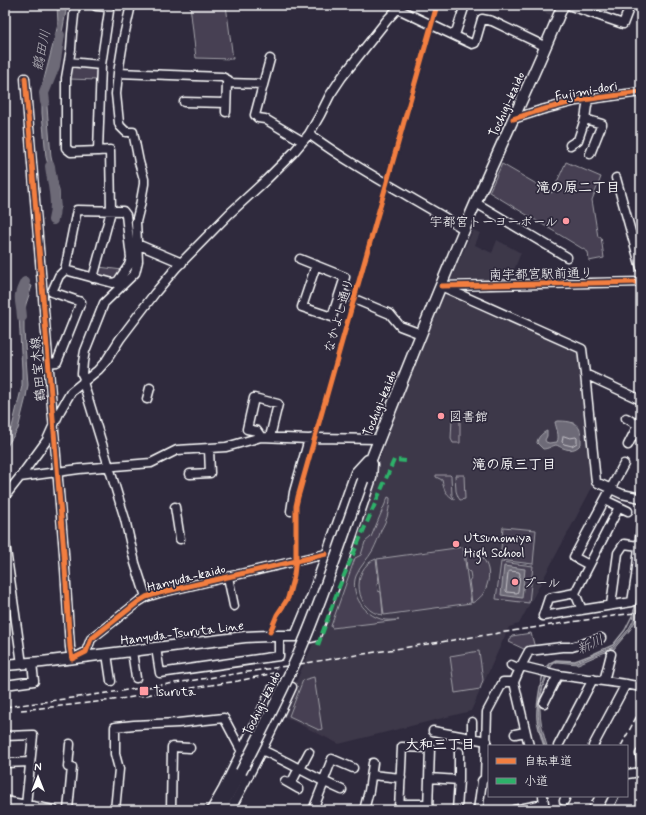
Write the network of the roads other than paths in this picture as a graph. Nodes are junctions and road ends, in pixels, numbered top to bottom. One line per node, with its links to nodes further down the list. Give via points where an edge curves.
1 (76, 5): 12 (street)
2 (94, 5): 13 (street, via 107,7 109,11)
3 (131, 5): 14 (street)
4 (465, 5): 9 (street)
5 (563, 5): 21 (main road, Tochigi-kaido)
6 (568, 5): 8 (street, via 624,24)
7 (399, 7): 9 (street); 23 (street, via 342,77)
8 (628, 11)
9 (455, 35): 10 (street, via 472,44 475,43 482,19 492,21)
10 (540, 44)
11 (270, 59): 17 (street)
12 (69, 62): 13 (street); 26 (street, via 66,78 66,148 71,152)
13 (101, 65): 26 (street)
14 (118, 73): 16 (street, via 222,77 228,80); 32 (street, via 116,94 119,123 126,132 133,132 144,179 136,222)
15 (25, 78): 44 (street, 鶴田宝木線)
16 (227, 83): 17 (street); 20 (street, via 226,108)
17 (263, 84): 24 (street, via 255,115)
18 (641, 92): 19 (street, Fujimi-dori)
19 (588, 99): 21 (street, Fujimi-dori); 22 (street)
20 (184, 102)
21 (513, 119): 29 (main road, Tochigi-kaido)
22 (585, 119): 25 (street, via 578,140); 27 (street, via 602,124)
23 (309, 134): 24 (street); 31 (street, via 386,184)
24 (302, 141): 35 (street)
25 (570, 146)
26 (98, 151): 30 (street, via 110,150)
27 (590, 154)
28 (616, 178): 38 (street)
29 (476, 203): 31 (main road, Tochigi-kaido); 33 (street)
30 (111, 211): 37 (street, via 123,211 126,215); 39 (street, via 78,210); 40 (street)
31 (464, 229): 42 (main road, Tochigi-kaido)
32 (137, 244): 35 (street); 37 (street, via 138,261)
33 (567, 257)
34 (300, 259): 36 (street)
35 (182, 263): 49 (street, via 154,293 106,361)
36 (316, 265): 45 (street, via 345,277); 45 (street, via 302,307 332,317)
37 (132, 267): 40 (street, via 113,283); 49 (street, via 135,273 104,303 85,351)
38 (641, 268)
39 (65, 270): 40 (street); 43 (street, via 59,276)
40 (93, 278)
41 (641, 282): 42 (street, 南宇都宮駅前通り)
42 (441, 286): 46 (main road, Tochigi-kaido); 48 (street, via 582,349)
43 (52, 292): 44 (street); 47 (street, via 81,302 57,362)
44 (42, 293): 47 (street, 鶴田宝木線)
45 (340, 293): 46 (street, via 390,314 400,326)
46 (421, 334): 59 (main road, Tochigi-kaido)
47 (48, 363): 55 (street, 鶴田宝木線)
48 (585, 374): 52 (street); 68 (street, via 596,482)
49 (83, 382): 55 (street, via 71,392); 64 (street)
50 (150, 388): 51 (street)
51 (147, 399)
52 (641, 400)
53 (626, 418): 54 (street)
54 (640, 422): 60 (street)
55 (53, 427): 65 (street, 鶴田宝木線); 67 (street, via 47,440)
56 (261, 437): 57 (street); 57 (street, via 257,431 247,429 254,398 278,404); 61 (street)
57 (270, 437): 58 (street)
58 (309, 439): 59 (street); 74 (street)
59 (379, 439): 62 (main road, Tochigi-kaido)
60 (628, 445)
61 (209, 449): 64 (street, via 176,450 151,463); 66 (street, via 210,473)
62 (373, 454): 80 (main road, Hanyuda-Tsuruta Line, via 356,473); 89 (main road, via 371,478 328,602 315,636); 155 (main road, Tochigi-kaido, bridge, via 302,646 285,685)
63 (624, 464): 68 (street)
64 (108, 466): 65 (street); 84 (street)
65 (57, 472): 67 (street); 95 (street, 鶴田宝木線)
66 (190, 474)
67 (20, 477): 69 (street)
68 (611, 488): 70 (street, via 622,494); 71 (street)
69 (5, 496)
70 (641, 498)
71 (605, 500): 73 (street); 81 (street, via 574,557)
72 (175, 507): 77 (street)
73 (619, 507): 75 (street); 81 (street)
74 (291, 511)
75 (628, 511)
76 (641, 528): 79 (street)
77 (180, 539)
78 (5, 543): 96 (street)
79 (639, 546): 85 (street, via 632,602); 85 (street, via 624,544 618,553)
80 (326, 554): 82 (street, Hanyuda-kaido); 88 (main road, Hanyuda-Tsuruta Line, via 298,636)
81 (589, 565): 83 (street)
82 (228, 577): 84 (street, Hanyuda-kaido); 86 (street)
83 (576, 593): 87 (street); 87 (street, via 549,598 543,616)
84 (146, 597): 95 (street, Hanyuda-kaido, via 91,639 86,652)
85 (611, 605): 87 (street)
86 (234, 606)
87 (582, 610)
88 (279, 636): 91 (main road, Hanyuda-Tsuruta Line, via 245,637); 91 (street, via 279,656 160,673)
89 (311, 638)
90 (601, 638): 99 (street, via 572,647 529,650)
91 (156, 648): 92 (main road, Hanyuda-Tsuruta Line)
92 (132, 651): 93 (main road, Hanyuda-Tsuruta Line); 101 (street)
93 (107, 654): 95 (main road, Hanyuda-Tsuruta Line); 103 (street)
94 (611, 654): 104 (street)
95 (72, 658): 96 (main road, Hanyuda-kaido)
96 (27, 664): 98 (main road, Hanyuda-kaido); 107 (street, via 38,681)
97 (510, 664): 99 (street)
98 (5, 665)
99 (521, 668): 100 (street); 105 (street)
100 (558, 675): 102 (street); 111 (street)
101 (136, 678)
102 (593, 680): 104 (street); 121 (street)
103 (111, 681)
104 (604, 681): 106 (street)
105 (514, 682): 114 (street); 118 (street, via 503,682 488,712)
106 (626, 684): 108 (street); 122 (street)
107 (5, 686)
108 (641, 687)
109 (289, 688): 124 (street, via 292,687)
110 (276, 689): 125 (street, via 272,689)
111 (544, 703)
112 (472, 722): 117 (street)
113 (433, 731): 117 (street)
114 (526, 732): 115 (street); 120 (street)
115 (515, 734)
116 (5, 736): 128 (street, via 33,735)
117 (472, 739): 118 (street)
118 (487, 741): 136 (street)
119 (70, 744): 151 (street, via 68,767 72,767)
120 (529, 745)
121 (559, 745)
122 (594, 745)
123 (190, 748): 153 (street, via 172,747)
124 (262, 750): 131 (street); 156 (street)
125 (242, 752): 152 (street, via 224,718 115,727 115,754 119,769); 154 (street)
126 (309, 752): 131 (street)
127 (459, 752): 139 (street)
128 (30, 762): 129 (street); 146 (street)
129 (5, 763)
130 (373, 763): 135 (street)
131 (299, 768): 140 (street); 141 (street, via 288,783)
132 (353, 768): 140 (street, via 332,759)
133 (641, 772): 134 (street)
134 (628, 774)
135 (372, 775): 137 (street); 157 (street)
136 (487, 777): 159 (street, via 482,781)
137 (400, 778): 138 (street, via 402,747 430,748); 147 (street)
138 (429, 778): 139 (street); 148 (street)
139 (458, 780): 158 (street)
140 (324, 782): 142 (street); 149 (street)
141 (299, 789)
142 (342, 790)
143 (614, 797): 161 (street)
144 (5, 801): 146 (street)
145 (544, 803): 160 (street)
146 (26, 805): 150 (street)
147 (399, 807): 148 (street)
148 (428, 807)
149 (317, 809)
150 (54, 810)
151 (68, 810)
152 (115, 810)
153 (171, 810)
154 (211, 810)
155 (220, 810)
156 (230, 810)
157 (364, 810)
158 (457, 810)
159 (478, 810)
160 (514, 810)
161 (608, 810)

